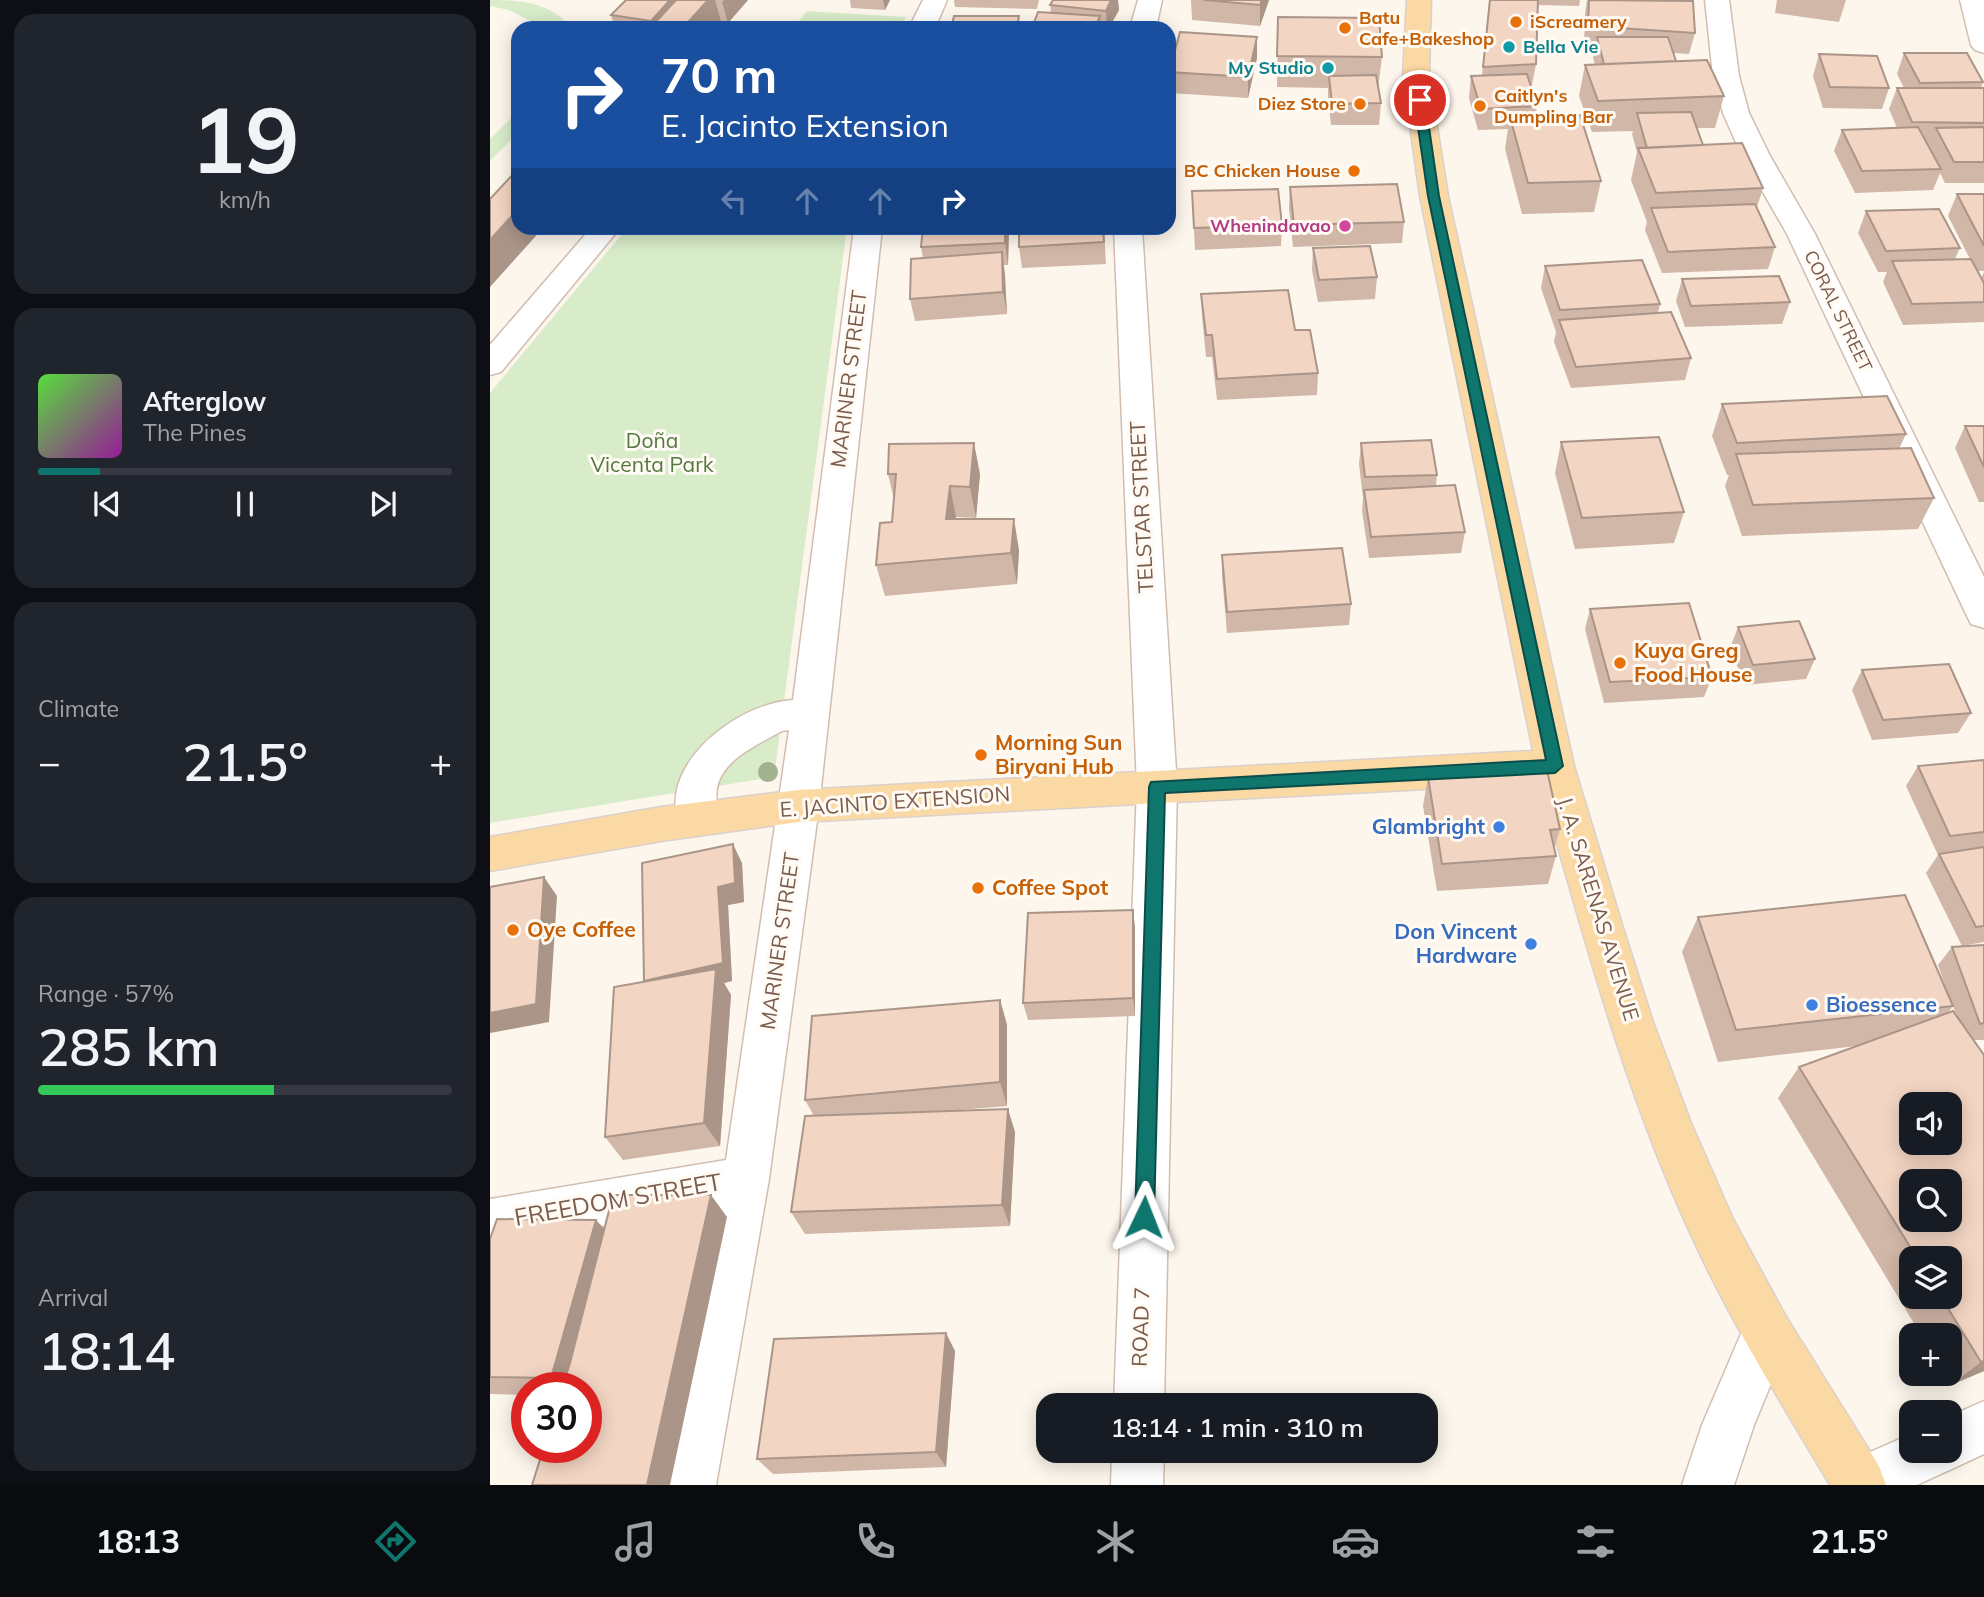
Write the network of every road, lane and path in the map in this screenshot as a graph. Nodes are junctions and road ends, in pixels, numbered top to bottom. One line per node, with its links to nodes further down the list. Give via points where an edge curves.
1 (935, 0): 6 (street)
2 (1150, 0): 7 (street)
3 (1419, 0): 15 (main road, J. A. SARENAS AVENUE, via 1416,76 1434,196)
4 (1717, 0): 13 (street, CORAL STREET, via 1726,76 1736,113 1801,234)
5 (1972, 0): 8 (street)
6 (925, 21)
7 (1145, 21)
8 (1984, 45)
9 (600, 235): 12 (street)
10 (867, 235): 14 (street, MARINER STREET)
11 (1128, 235): 16 (street, TELSTAR STREET)
12 (490, 365)
13 (1984, 614)
14 (809, 714): 17 (street, MARINER STREET); 18 (street, via 776,716 730,742 698,783)
15 (1555, 766): 16 (main road, E. JACINTO EXTENSION); 22 (main road, J. A. SARENAS AVENUE, via 1620,986 1668,1124 1716,1236)
16 (1157, 787): 17 (main road, E. JACINTO EXTENSION); 23 (street, ROAD 7)
17 (799, 806): 18 (main road, E. JACINTO EXTENSION); 20 (street, MARINER STREET)
18 (696, 819): 19 (main road, E. JACINTO EXTENSION)
19 (490, 854)
20 (746, 1179): 21 (street, FREEDOM STREET); 28 (street, MARINER STREET)
21 (490, 1222)
22 (1767, 1333): 30 (street); 31 (main road, J. A. SARENAS AVENUE)
23 (1139, 1393)
24 (1984, 1427): 25 (street)
25 (1962, 1437)
26 (1138, 1463): 29 (street)
27 (1907, 1463): 31 (street)
28 (690, 1485)
29 (1137, 1485)
30 (1708, 1485)
31 (1860, 1485)

